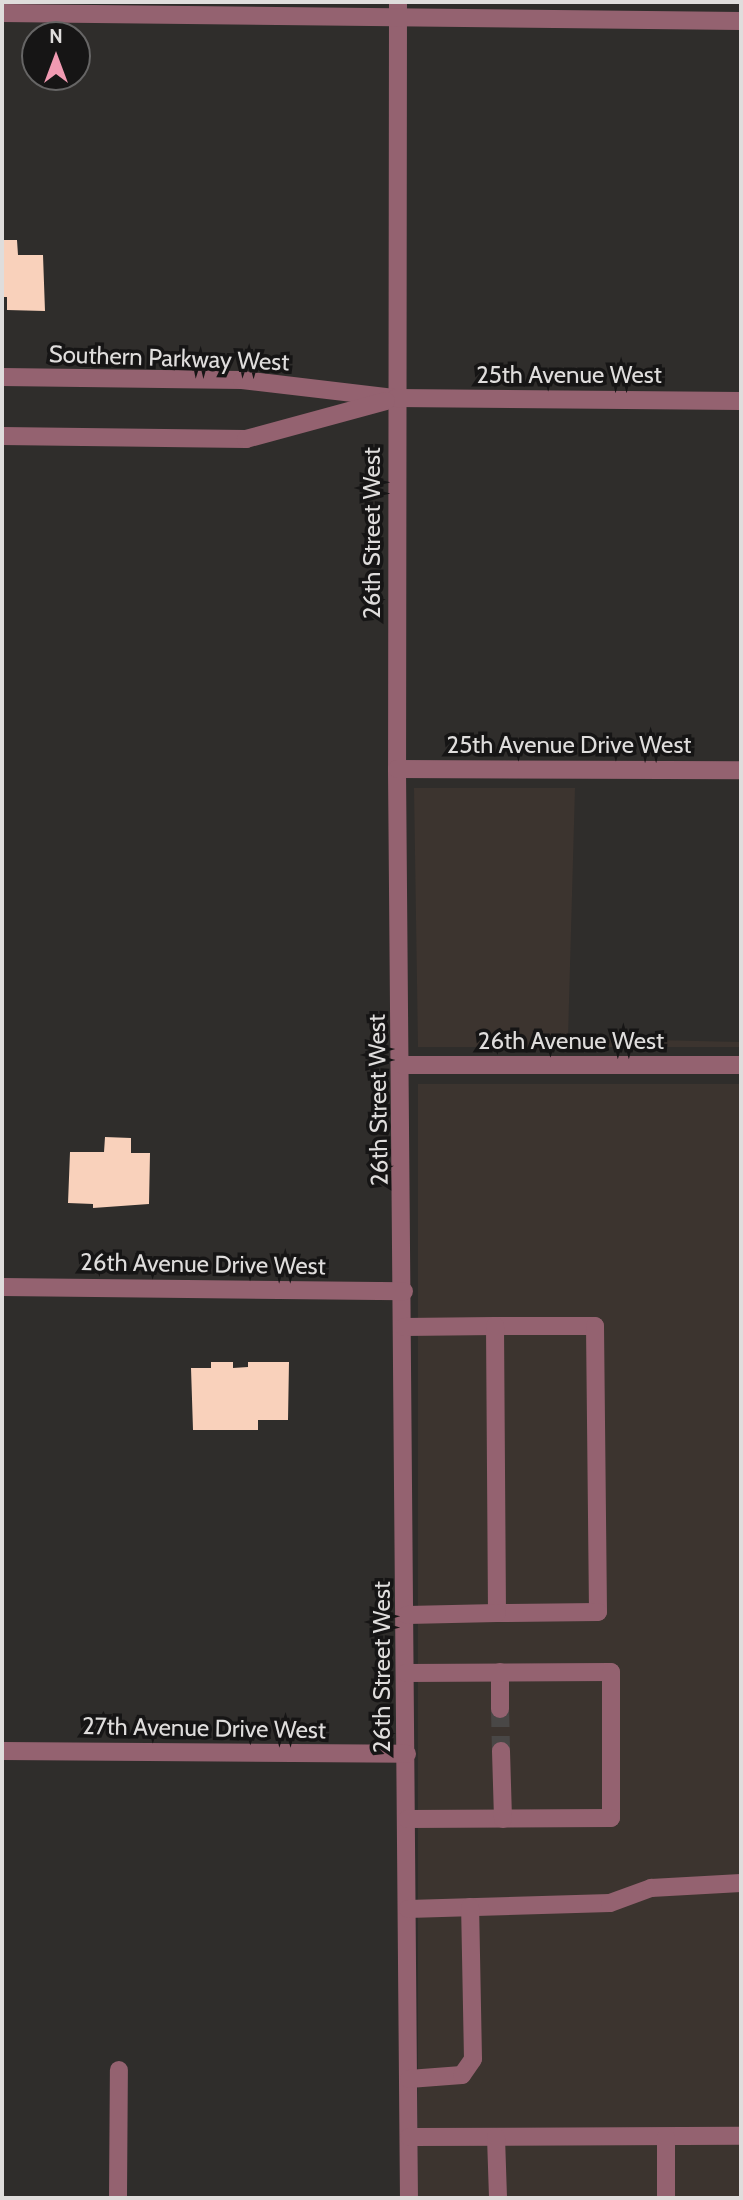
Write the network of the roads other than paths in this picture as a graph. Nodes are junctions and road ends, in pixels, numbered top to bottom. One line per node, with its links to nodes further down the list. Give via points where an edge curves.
1 (398, 10): 2 (street); 3 (street); 5 (street, 26th Street West)
2 (2, 13)
3 (741, 21)
4 (2, 377): 5 (street, Southern Parkway West, via 242,380)
5 (397, 398): 6 (street, 25th Avenue West); 7 (street, via 246,439); 8 (street, 26th Street West)
6 (741, 401)
7 (2, 436)
8 (397, 769): 9 (street, 25th Avenue Drive West); 10 (street, 26th Street West)
9 (741, 769)
10 (402, 1065): 11 (street, 26th Avenue West); 13 (street, 26th Street West)
11 (741, 1065)
12 (2, 1287): 13 (street, 26th Avenue Drive West)
13 (404, 1291): 15 (street, 26th Street West)
14 (495, 1326): 15 (street); 16 (street); 16 (street, via 595,1326 598,1598 598,1612)
15 (404, 1327): 17 (street, 26th Street West)
16 (497, 1613): 17 (street)
17 (407, 1615): 19 (street, 26th Street West)
18 (500, 1672): 19 (street); 20 (street); 25 (street, via 611,1672 611,1818)
19 (406, 1673): 23 (street, 26th Street West)
20 (500, 1709)
21 (2, 1751): 23 (street, 27th Avenue Drive West)
22 (501, 1751): 25 (street)
23 (407, 1754): 24 (street, 26th Street West)
24 (407, 1819): 25 (street); 28 (street, 26th Street West)
25 (503, 1819)
26 (741, 1883): 27 (street, via 651,1888 610,1903)
27 (470, 1907): 28 (street); 30 (street, via 473,2059 462,2075)
28 (408, 1909): 30 (street, 26th Street West)
29 (119, 2070): 35 (street)
30 (409, 2079): 32 (street, 26th Street West)
31 (741, 2136): 34 (street)
32 (409, 2137): 33 (street); 36 (street, 26th Street West)
33 (496, 2137): 34 (street); 37 (street)
34 (666, 2137): 38 (street)
35 (118, 2198)
36 (409, 2198)
37 (498, 2198)
38 (666, 2198)

